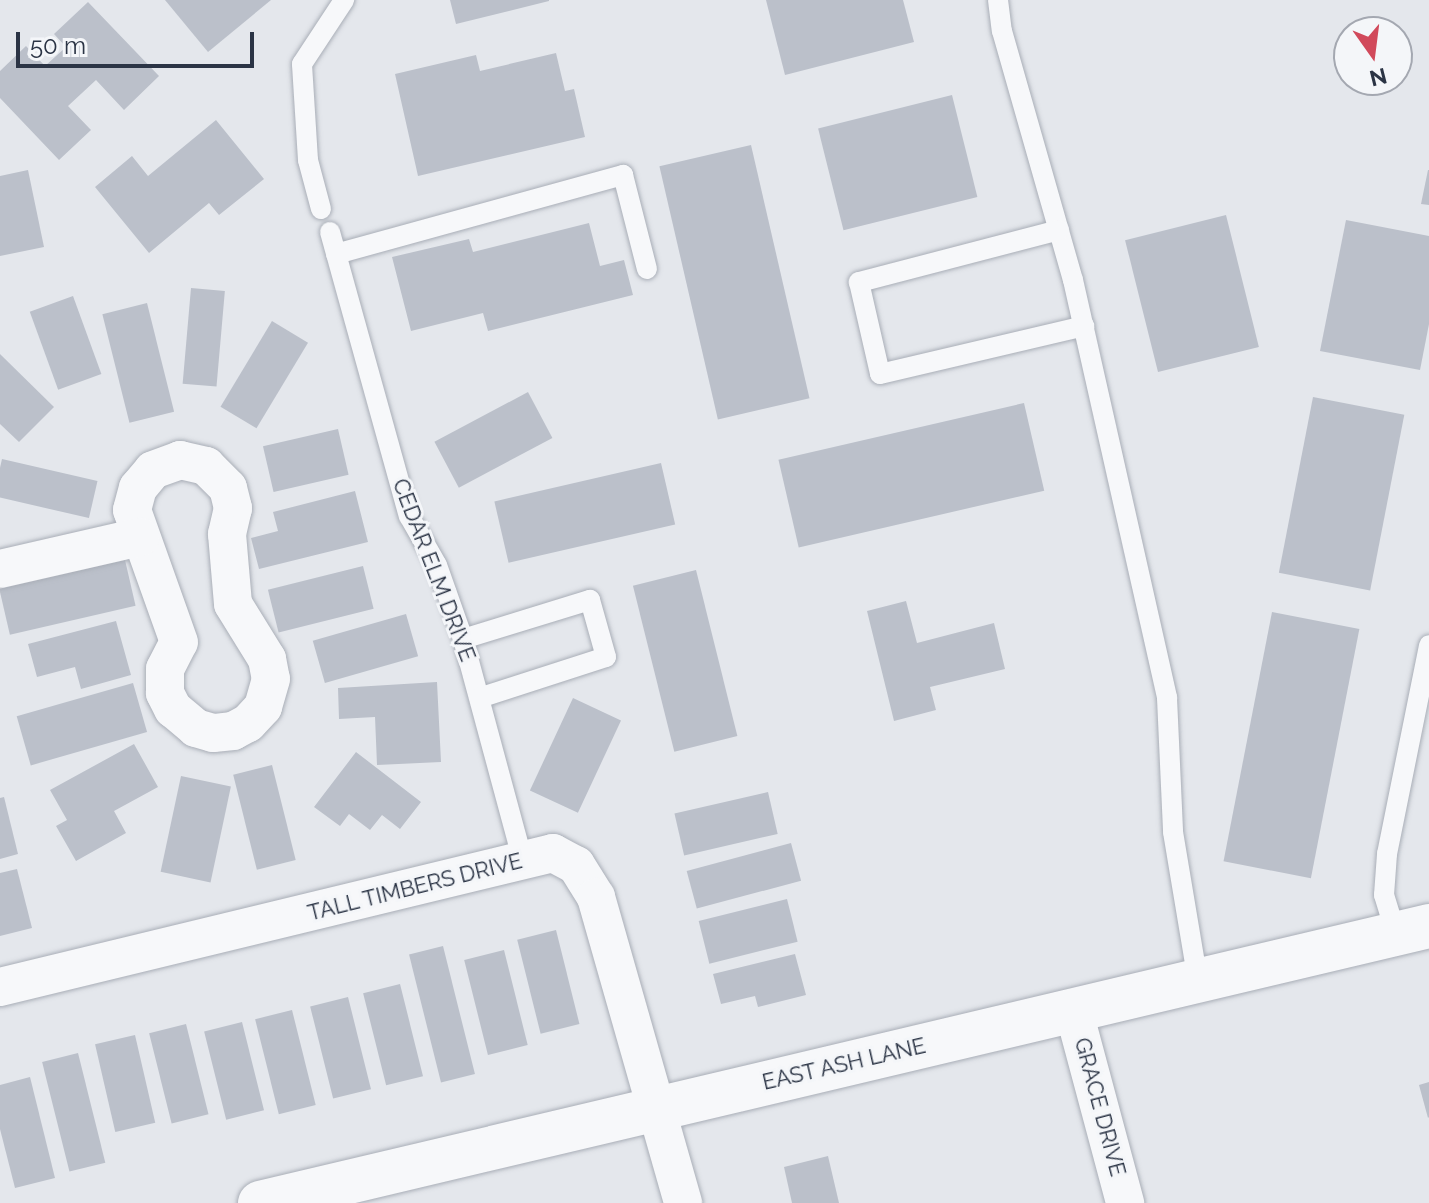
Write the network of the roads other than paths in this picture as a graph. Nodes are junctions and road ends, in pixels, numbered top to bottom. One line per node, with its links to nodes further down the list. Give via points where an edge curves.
1 (344, 0): 3 (lane, via 302,64 308,160)
2 (998, 0): 4 (lane, via 1002,31)
3 (321, 209)
4 (1059, 230): 8 (lane); 8 (lane, via 859,282 880,374)
5 (330, 232): 6 (lane, CEDAR ELM DRIVE)
6 (336, 254): 7 (lane, via 623,175); 11 (lane, CEDAR ELM DRIVE, via 409,516 437,565)
7 (647, 269)
8 (1084, 326): 16 (lane, via 1167,698 1173,832)
9 (140, 537): 9 (street, via 179,642 165,669 165,693 185,722 213,733 233,731 263,707 271,679 267,659 233,604 227,534 233,508 228,488 206,466 180,460 153,470 138,488 132,510); 10 (street)
10 (0, 569)
11 (463, 639): 13 (lane, CEDAR ELM DRIVE); 13 (lane, via 590,600 606,657)
12 (1429, 645): 15 (lane, via 1387,854 1384,895)
13 (479, 698): 14 (lane, CEDAR ELM DRIVE)
14 (523, 861): 17 (street, TALL TIMBERS DRIVE); 19 (street, TALL TIMBERS DRIVE, via 553,853 576,865 596,897)
15 (1412, 930): 16 (street, EAST ASH LANE)
16 (1198, 981): 18 (street, EAST ASH LANE)
17 (0, 987)
18 (1074, 1012): 19 (street, EAST ASH LANE); 23 (street, GRACE DRIVE)
19 (659, 1108): 20 (street, EAST ASH LANE); 22 (street, TALL TIMBERS DRIVE)
20 (311, 1197): 21 (street, EAST ASH LANE)
21 (260, 1203)
22 (683, 1203)
23 (1125, 1203)

